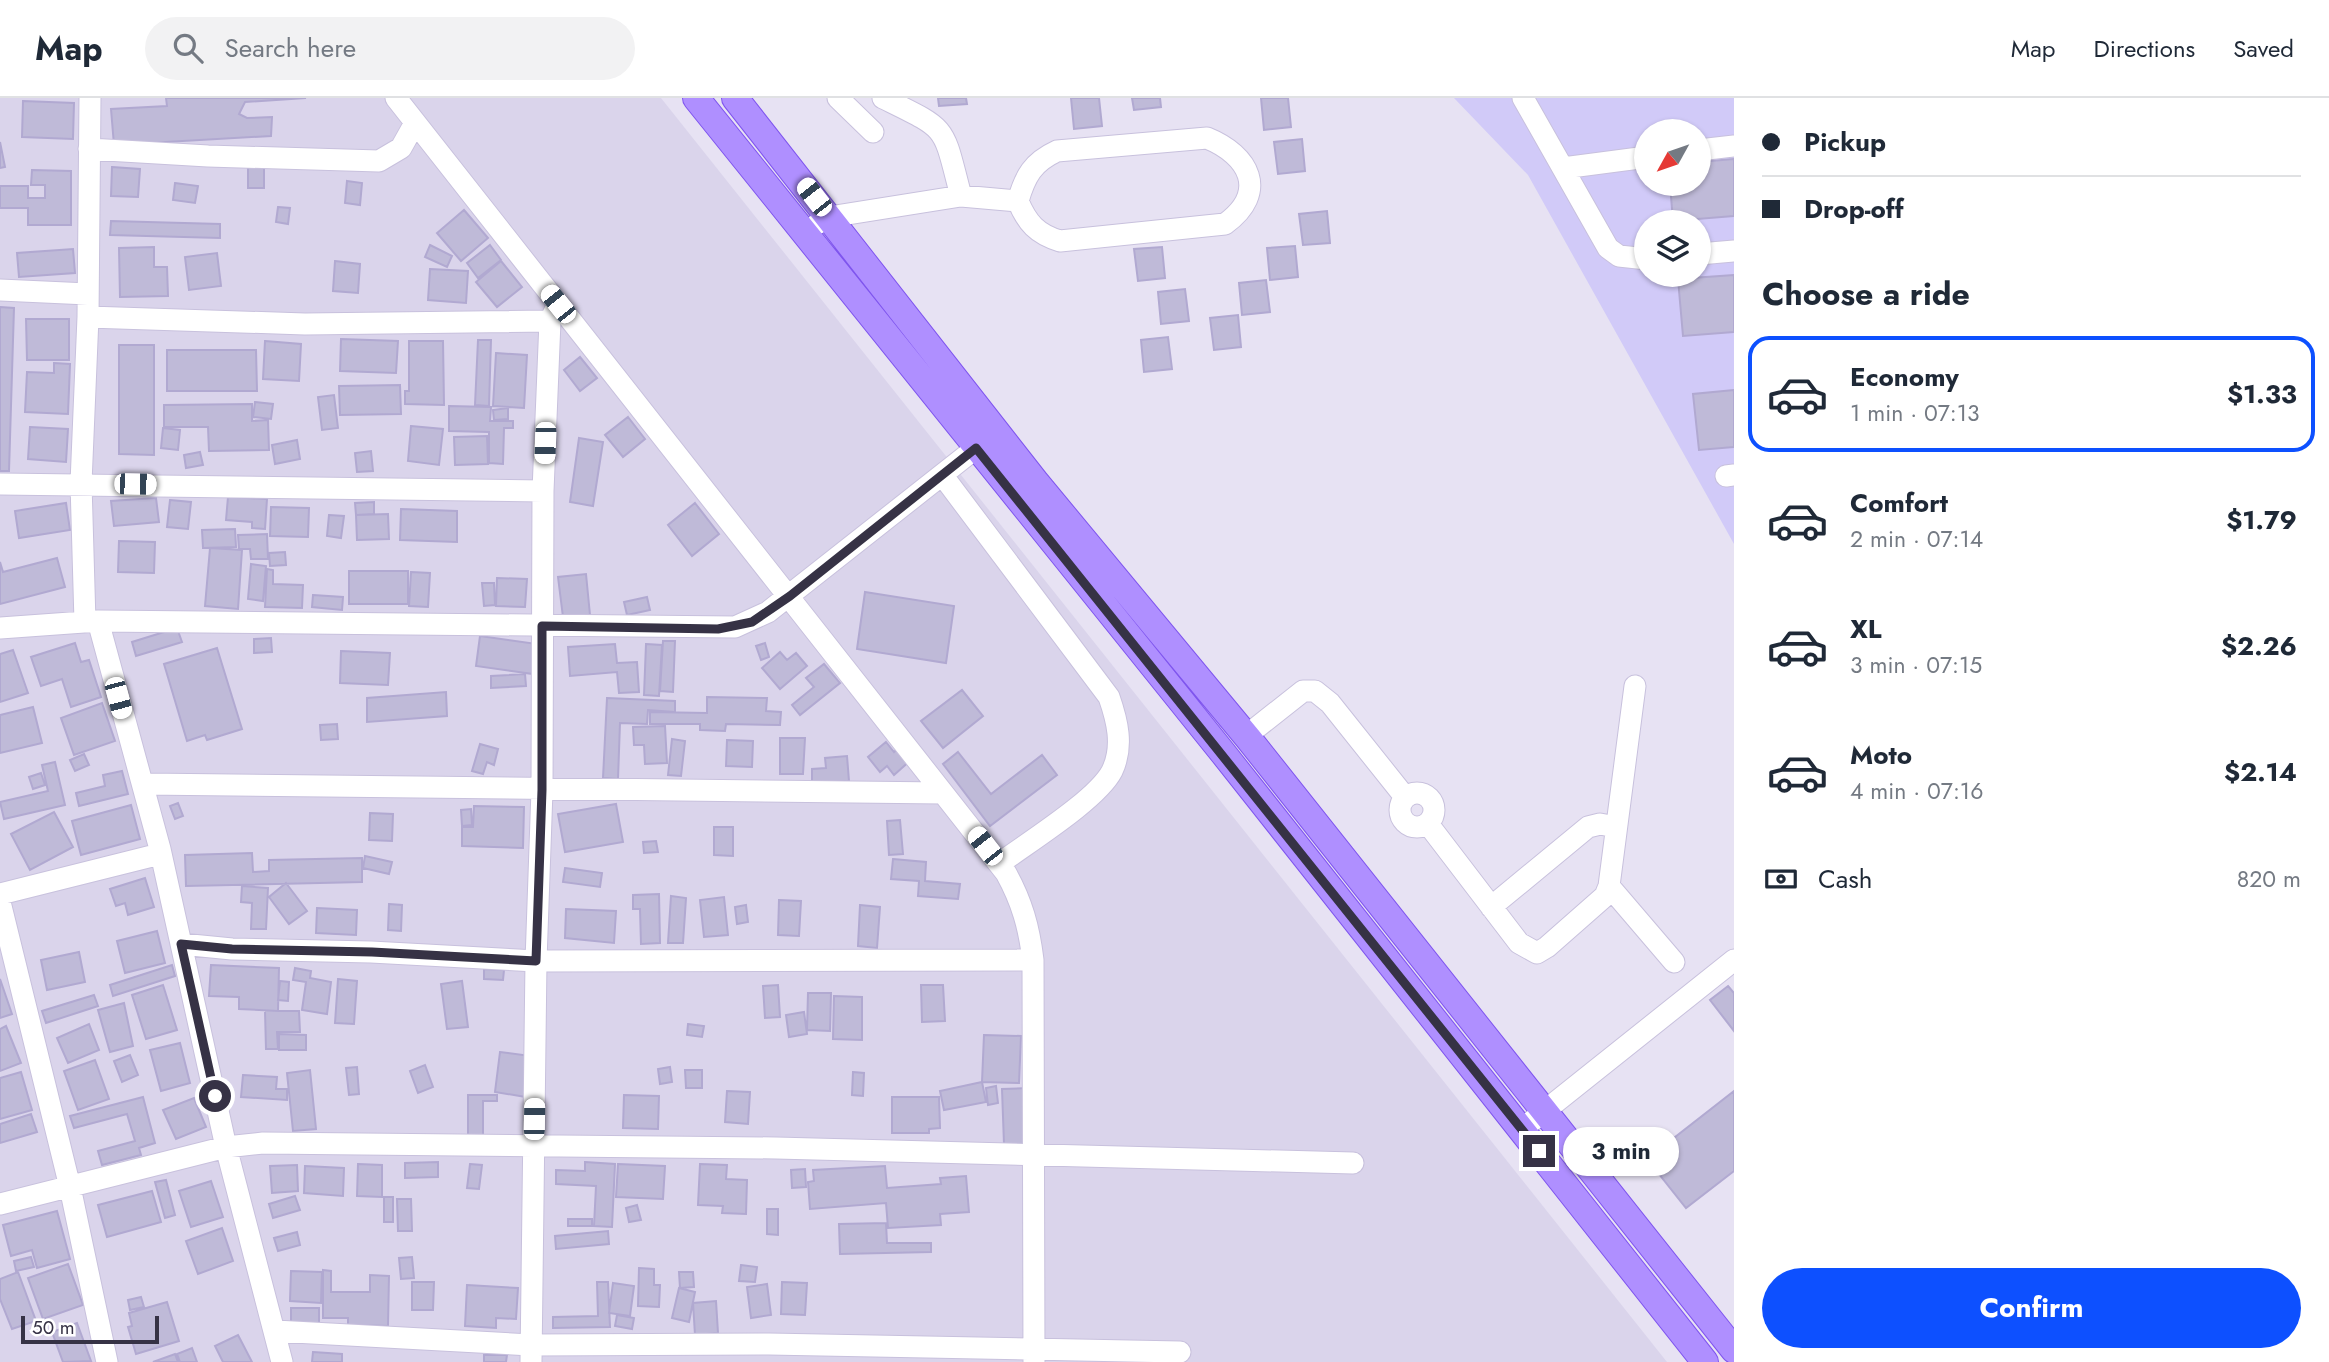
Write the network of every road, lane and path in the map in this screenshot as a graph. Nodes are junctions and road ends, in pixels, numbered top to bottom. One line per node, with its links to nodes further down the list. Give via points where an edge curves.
1 (90, 98): 11 (street)
2 (396, 98): 8 (street)
3 (696, 98): 18 (main road)
4 (736, 98): 17 (main road)
5 (838, 98): 9 (street)
6 (883, 98): 15 (street, via 929,120 944,134)
7 (1523, 98): 14 (street)
8 (415, 123): 11 (street, via 401,148 379,161); 24 (street)
9 (873, 132)
10 (1734, 146): 12 (street)
11 (89, 149): 23 (street)
12 (1712, 149)
13 (1634, 159): 14 (street)
14 (1563, 168): 21 (street, via 1608,248 1619,256)
15 (961, 197): 16 (street); 17 (street)
16 (1017, 201): 16 (street, via 1033,228 1060,241 1226,224 1249,196 1250,181 1230,148 1207,138 1057,151 1029,170)
17 (830, 217): 18 (street); 36 (main road, via 1035,481)
18 (806, 231): 26 (main road)
19 (1734, 251): 20 (street)
20 (1711, 253)
21 (1634, 258)
22 (0, 290): 23 (street)
23 (88, 294): 25 (street)
24 (554, 312): 25 (street, via 305,324); 30 (street); 31 (street)
25 (88, 317): 28 (street)
26 (976, 448): 27 (street); 53 (main road)
27 (943, 476): 31 (street); 42 (street, via 1109,697 1118,725 1112,770 1096,791)
28 (80, 483): 29 (street); 30 (street); 32 (street)
29 (0, 484)
30 (543, 491): 33 (street)
31 (790, 596): 33 (street, via 752,622 726,628); 39 (street)
32 (92, 621): 33 (street); 34 (street); 37 (street)
33 (542, 626): 38 (street)
34 (0, 628)
35 (1635, 686): 40 (street)
36 (1246, 736): 46 (street, via 1303,691 1315,691 1330,703 1405,797 1414,793 1428,797 1434,810 1428,824); 52 (main road)
37 (144, 784): 38 (street); 41 (street)
38 (542, 790): 39 (street); 50 (street)
39 (943, 793): 42 (street)
40 (1616, 827): 43 (street); 46 (street, via 1588,827)
41 (159, 854): 44 (street); 47 (street)
42 (999, 864): 48 (street, via 1024,910)
43 (1609, 886): 46 (street, via 1599,901 1537,953 1519,943); 51 (street)
44 (0, 894)
45 (0, 902): 58 (street)
46 (1491, 907)
47 (181, 944): 50 (street); 55 (street)
48 (1033, 960): 50 (street); 56 (street)
49 (1734, 960): 52 (street)
50 (536, 961): 54 (street)
51 (1674, 962)
52 (1544, 1110): 53 (street); 61 (main road)
53 (1522, 1129): 67 (main road)
54 (533, 1146): 55 (street, via 263,1143); 56 (street); 63 (street)
55 (226, 1147): 58 (street); 60 (street)
56 (1032, 1154): 57 (street); 64 (street)
57 (1353, 1163)
58 (70, 1187): 59 (street); 65 (street)
59 (0, 1204)
60 (275, 1331): 63 (street); 66 (street)
61 (1734, 1350)
62 (1181, 1352): 64 (street)
63 (531, 1354): 64 (street)
64 (1034, 1355)
65 (107, 1362)
66 (282, 1362)
67 (1705, 1362)

